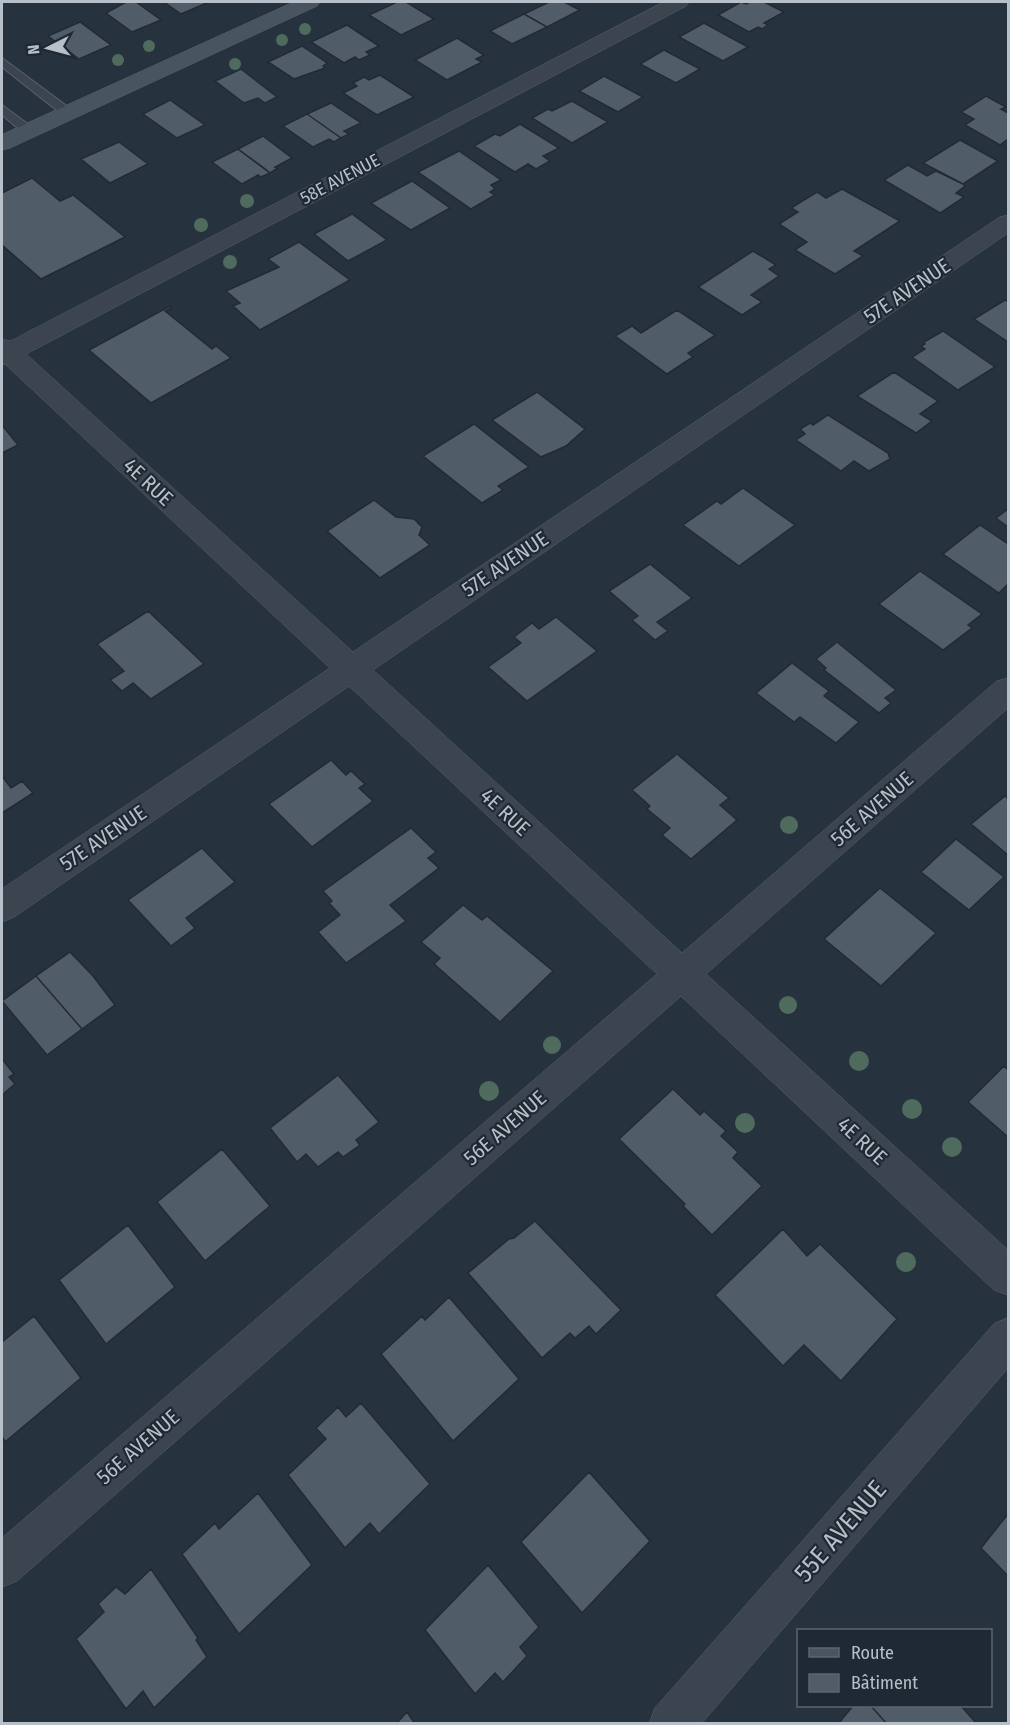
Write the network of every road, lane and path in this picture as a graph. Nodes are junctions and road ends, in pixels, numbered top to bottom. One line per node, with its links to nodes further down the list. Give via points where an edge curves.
1 (310, 2): 5 (street)
2 (679, 2): 9 (street, 58E AVENUE)
3 (2, 62): 5 (lane)
4 (2, 109): 6 (lane)
5 (68, 113): 6 (street)
6 (29, 131): 7 (street)
7 (2, 143)
8 (1008, 222): 10 (street, 57E AVENUE)
9 (3, 352): 10 (street, 4E RUE)
10 (351, 670): 12 (street, 57E AVENUE); 13 (street, 4E RUE)
11 (1008, 690): 13 (street, 56E AVENUE)
12 (2, 907)
13 (681, 975): 14 (street, 4E RUE); 16 (street, 56E AVENUE)
14 (1008, 1276)
15 (1008, 1338): 17 (street, 55E AVENUE)
16 (2, 1566)
17 (671, 1724)

